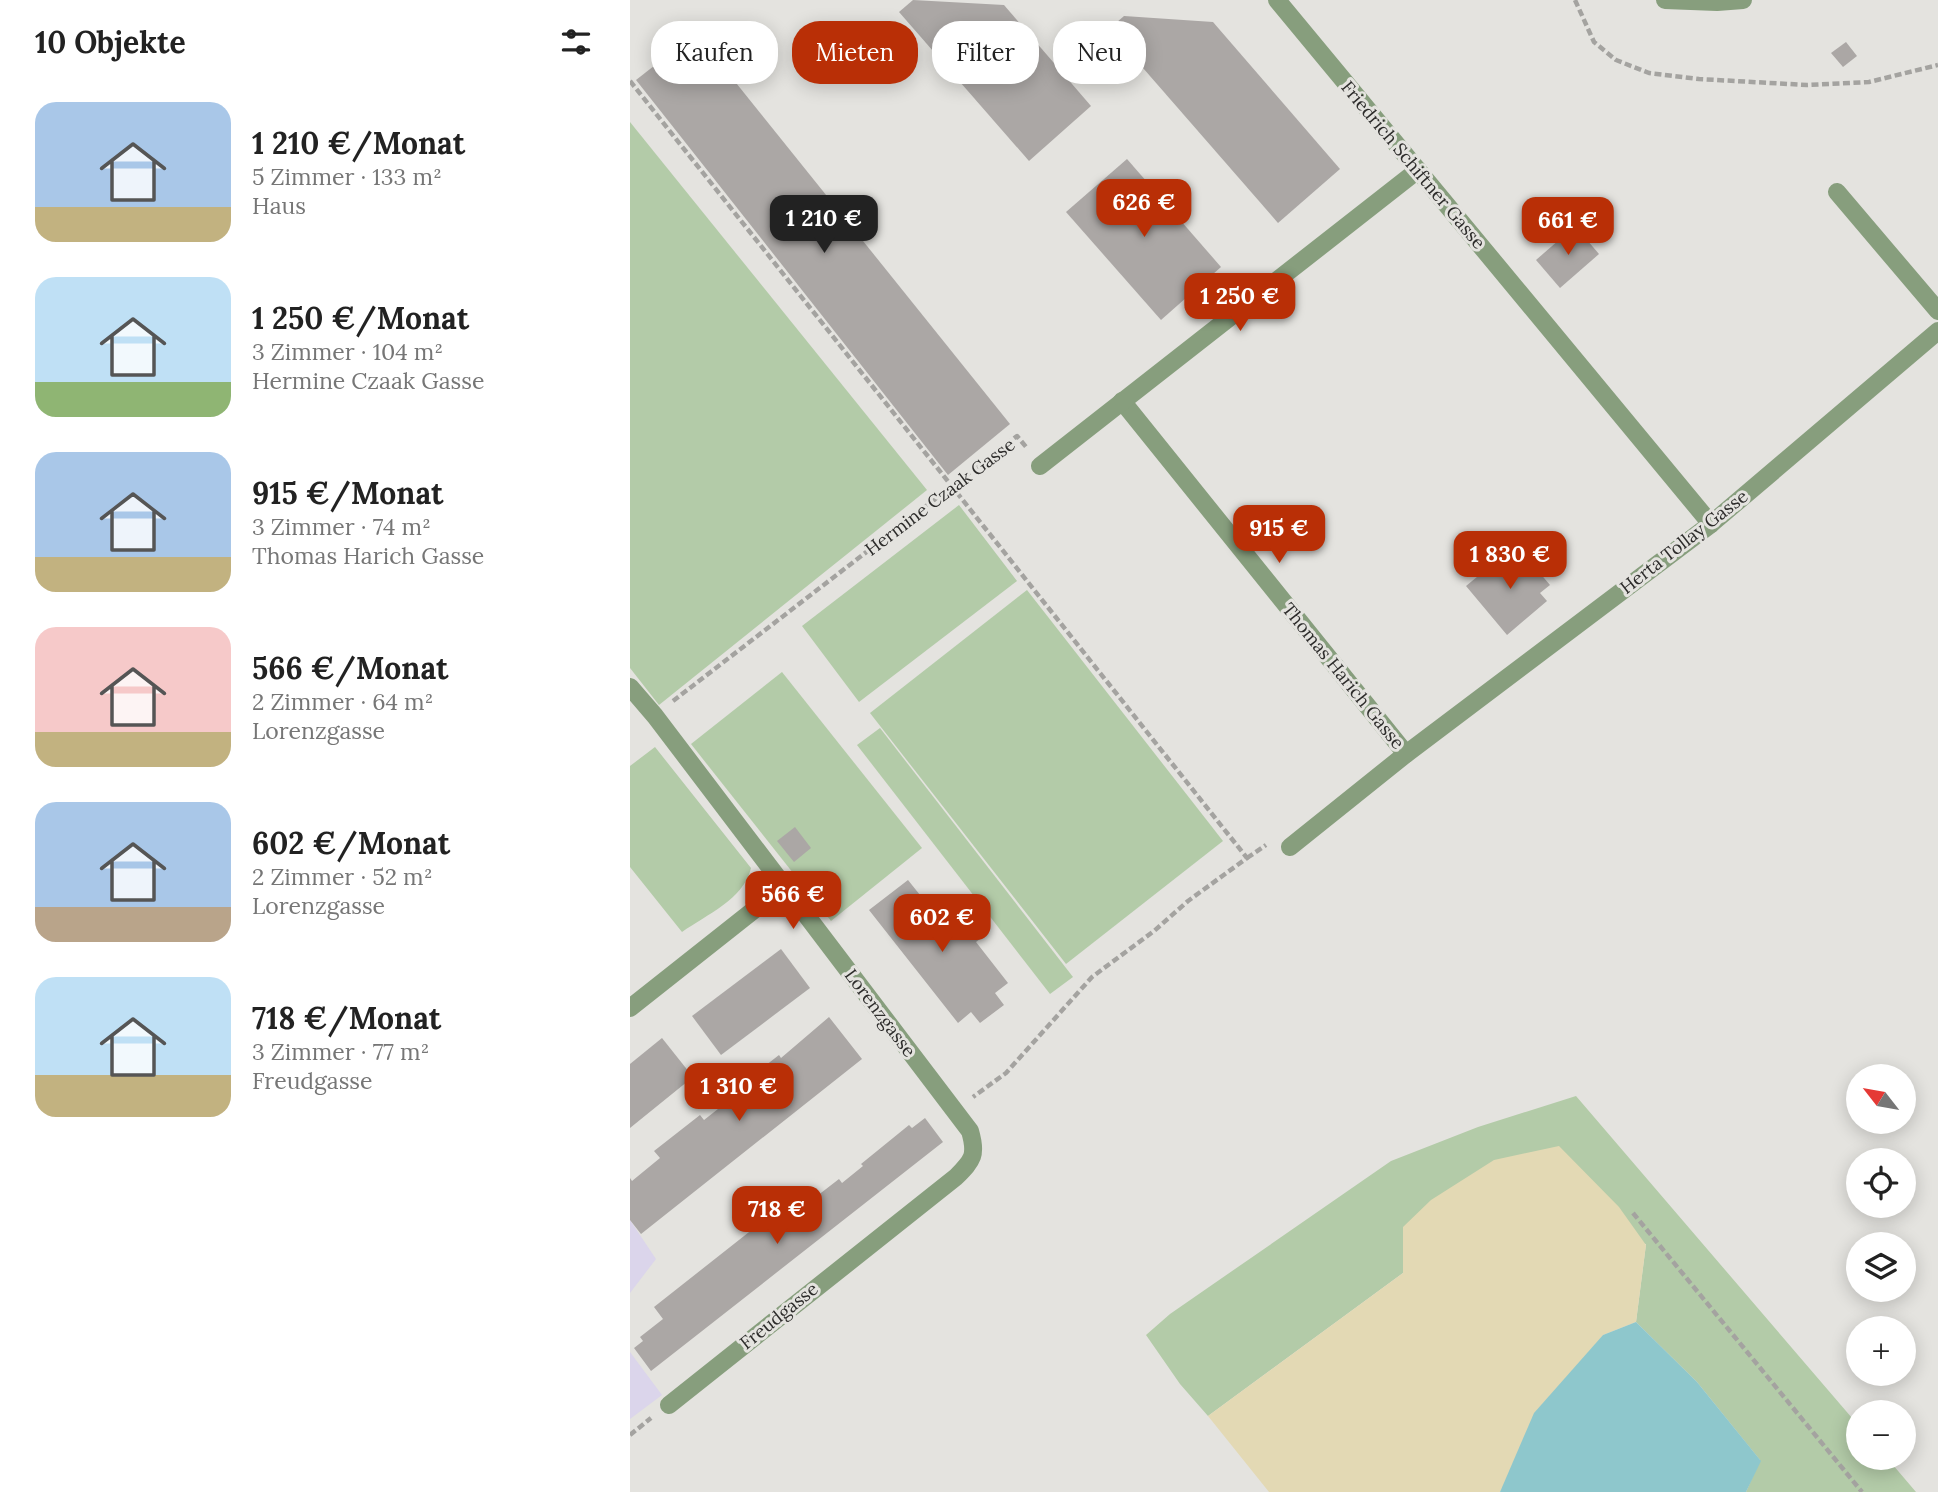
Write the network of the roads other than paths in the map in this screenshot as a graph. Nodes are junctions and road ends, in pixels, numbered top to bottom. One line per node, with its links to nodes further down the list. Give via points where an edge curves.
1 (1277, 0): 5 (street, Friedrich Schiftner Gasse)
2 (1665, 0): 4 (street)
3 (1742, 0): 4 (street)
4 (1716, 1)
5 (1418, 170): 9 (street, Hermine Czaak Gasse); 11 (street, Friedrich Schiftner Gasse)
6 (1837, 192): 7 (street)
7 (1938, 311)
8 (1938, 331): 11 (street, Herta Tollay Gasse)
9 (1122, 401): 10 (street, Hermine Czaak Gasse); 13 (street, Thomas Harich Gasse)
10 (1040, 466)
11 (1711, 524): 13 (street, Herta Tollay Gasse)
12 (630, 687): 15 (street, Lorenzgasse)
13 (1406, 754): 14 (street, Herta Tollay Gasse)
14 (1290, 847)
15 (783, 887): 16 (street); 17 (street, Lorenzgasse, via 970,1131 975,1149 970,1164)
16 (630, 1007)
17 (956, 1177): 18 (street, Freudgasse)
18 (669, 1405)

